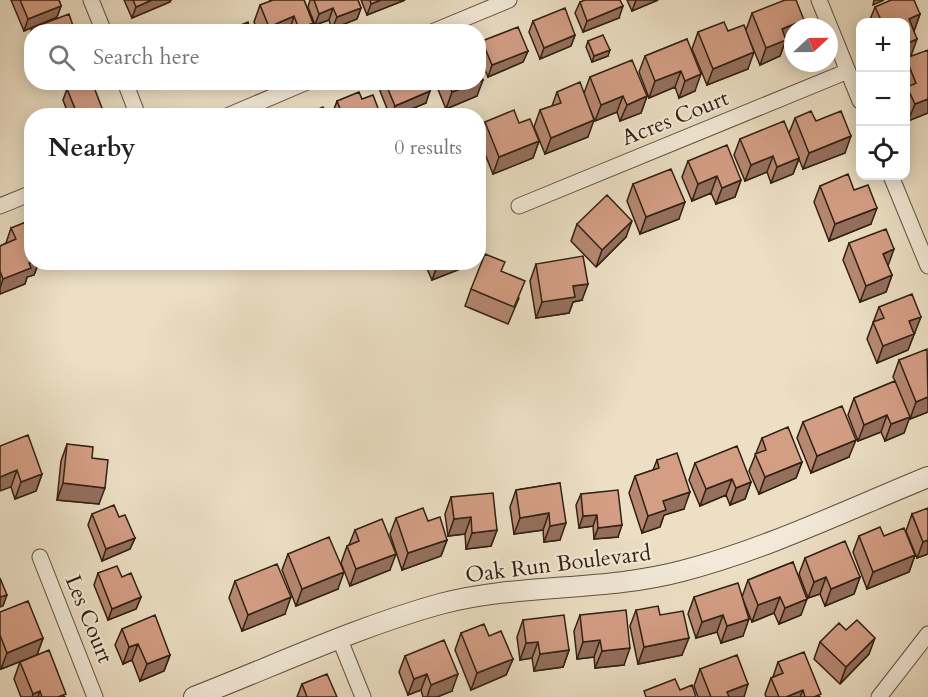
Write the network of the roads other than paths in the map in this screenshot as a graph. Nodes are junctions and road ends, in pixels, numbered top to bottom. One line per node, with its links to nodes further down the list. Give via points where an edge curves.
1 (91, 0): 4 (street)
2 (509, 0): 5 (street)
3 (819, 0): 6 (street)
4 (101, 24)
5 (451, 24)
6 (848, 71): 7 (street); 15 (street, Acres Court)
7 (856, 89)
8 (127, 90): 10 (street)
9 (288, 90): 11 (street)
10 (135, 108)
11 (246, 108)
12 (893, 180): 16 (street)
13 (24, 197): 14 (street)
14 (0, 206)
15 (519, 206)
16 (928, 266)
17 (928, 477): 20 (street, Oak Run Boulevard, via 741,553 681,571 619,583 526,588 477,596 391,619)
18 (40, 557): 21 (street, Les Court)
19 (928, 634): 24 (street)
20 (340, 640): 22 (street, Oak Run Boulevard); 23 (street)
21 (95, 697)
22 (194, 697)
23 (363, 697)
24 (879, 697)

